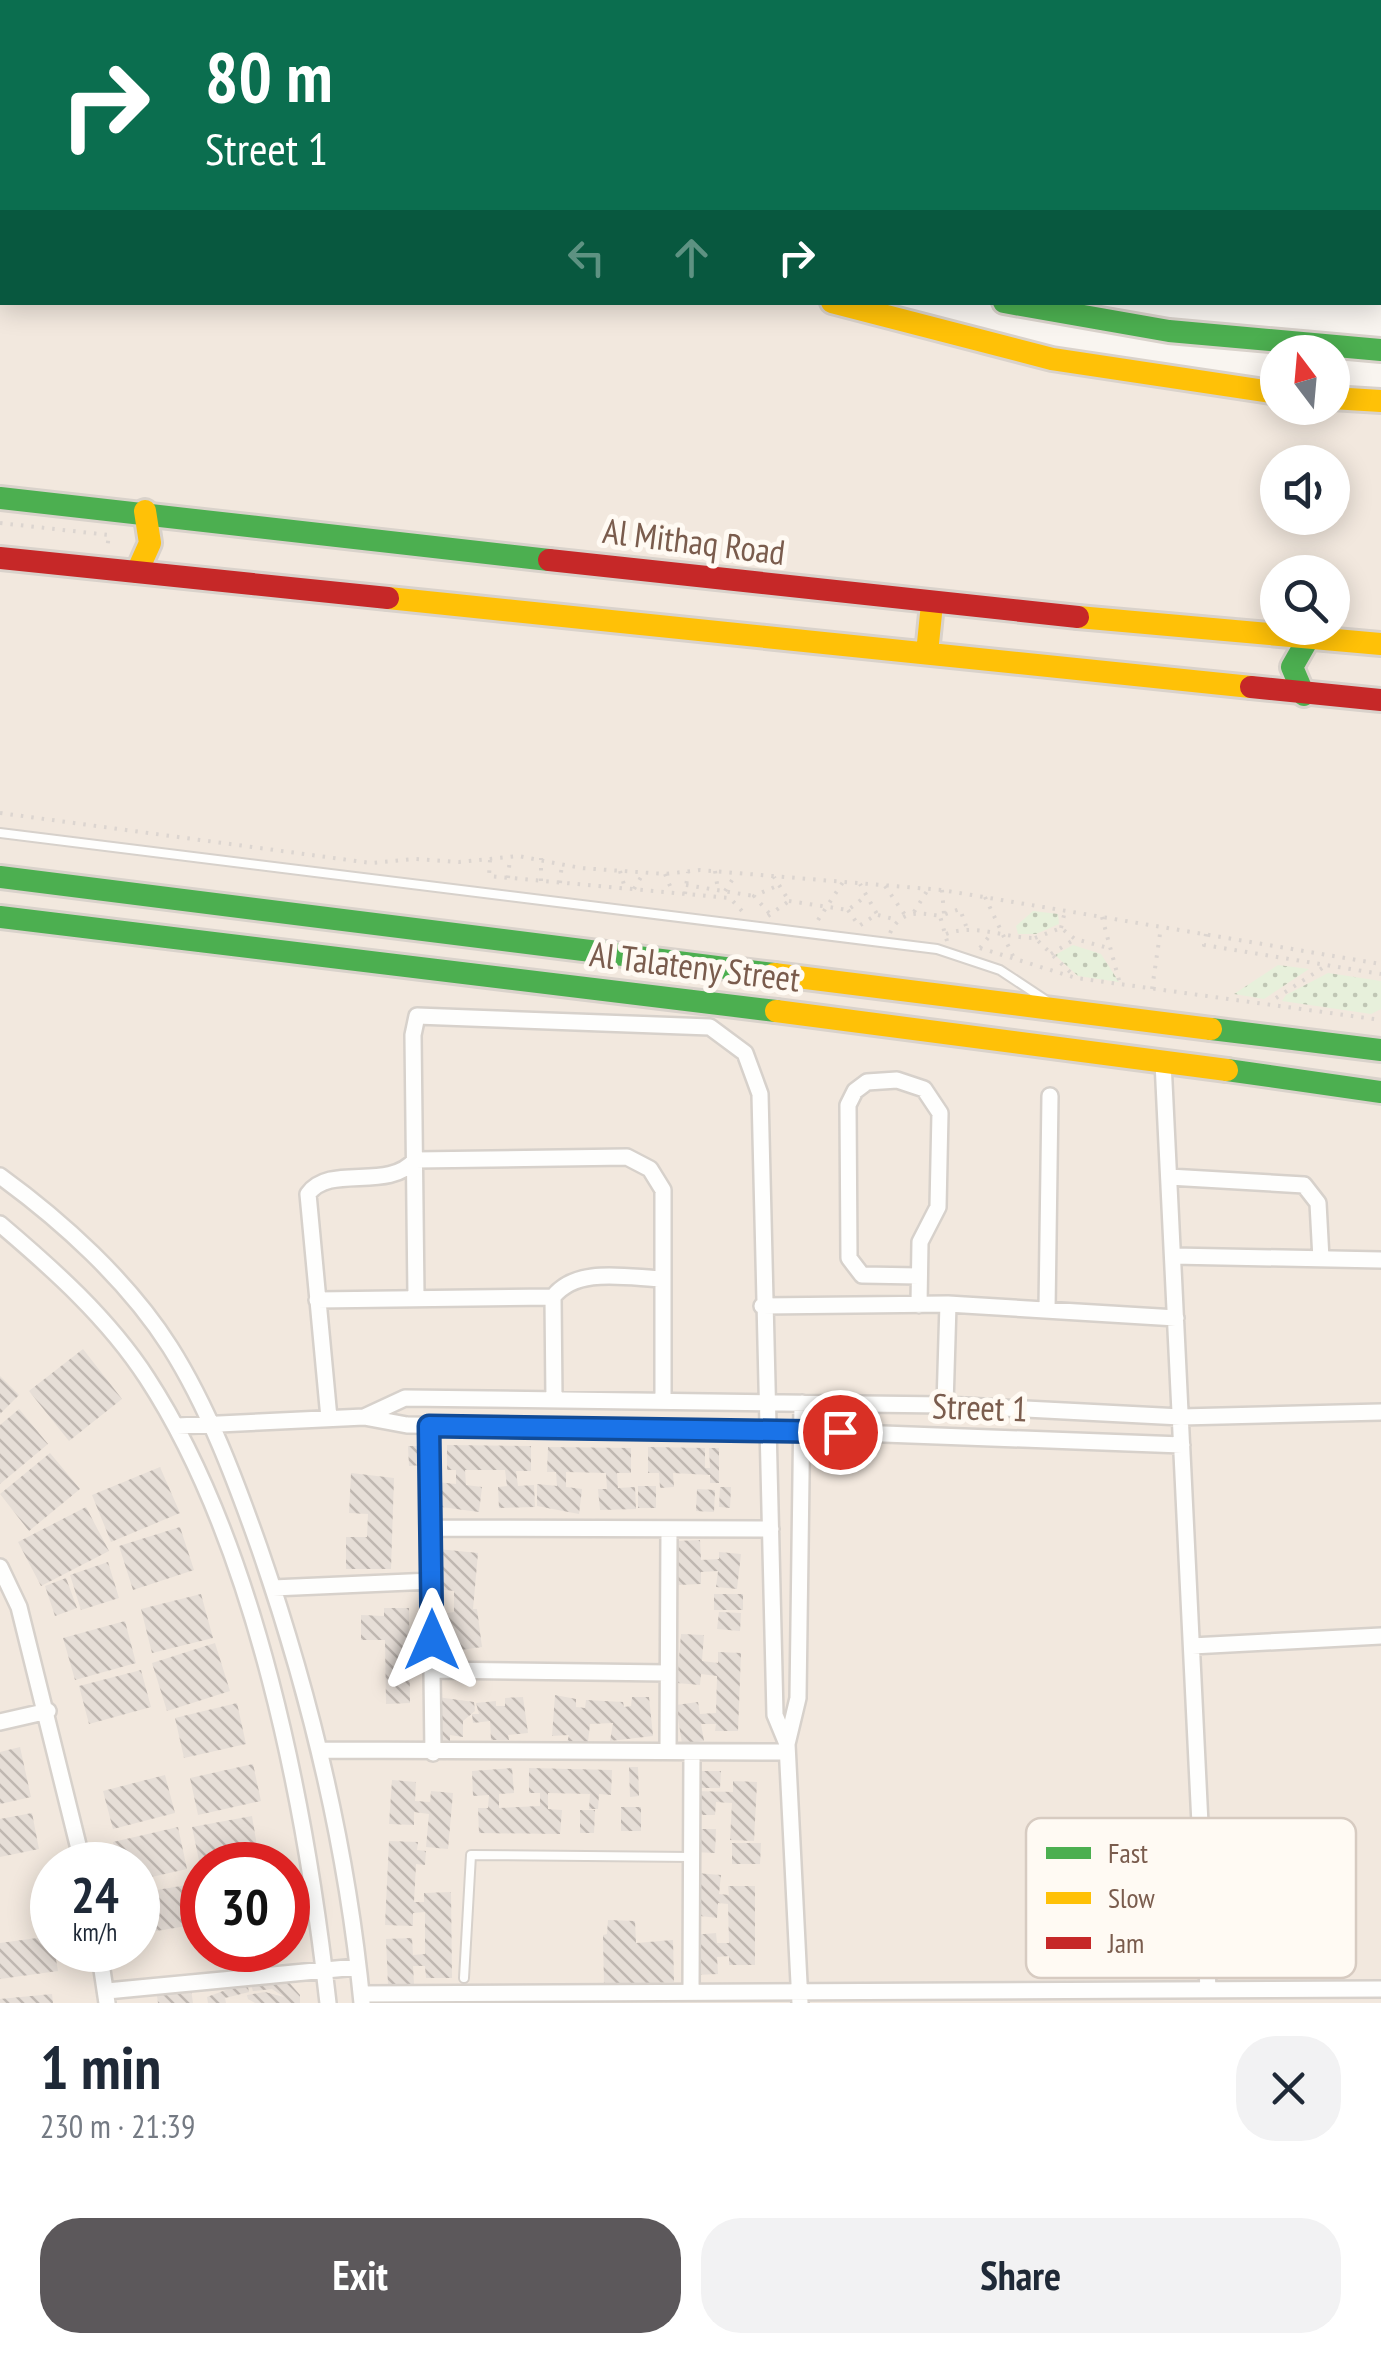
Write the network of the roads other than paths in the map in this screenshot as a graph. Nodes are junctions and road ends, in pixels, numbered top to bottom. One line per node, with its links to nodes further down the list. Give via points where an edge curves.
1 (843, 305): 4 (main road, via 1054,360)
2 (1021, 305): 3 (main road, via 1170,331)
3 (1381, 350)
4 (1260, 390)
5 (1350, 399): 6 (main road)
6 (1381, 401)
7 (0, 498): 8 (main road, Al Mithaq Road)
8 (146, 511): 10 (main road, via 150,543); 11 (main road, Al Mithaq Road)
9 (0, 558): 10 (main road)
10 (137, 572): 16 (main road)
11 (932, 604): 12 (main road, Al Mithaq Road); 16 (main road)
12 (1260, 635)
13 (1350, 642): 14 (main road, Al Mithaq Road)
14 (1381, 644)
15 (1305, 645): 17 (main road, via 1292,667)
16 (926, 654): 17 (main road)
17 (1304, 694): 18 (main road)
18 (1381, 700)
19 (0, 833): 22 (lane, via 889,938 980,962)
20 (0, 877): 22 (main road, Al Talateny Street)
21 (0, 917): 24 (main road, Al Talateny Street)
22 (1055, 1007): 23 (main road, Al Talateny Street)
23 (1381, 1050)
24 (1164, 1062): 25 (main road, Al Talateny Street); 29 (street)
25 (1381, 1092)
26 (1050, 1096): 42 (street)
27 (414, 1160): 35 (street, via 639,1161 663,1190); 37 (street); 38 (street, via 384,1177 320,1182 311,1189); 41 (street, via 417,1016 710,1027 730,1037 756,1072)
28 (0, 1176): 53 (street, via 124,1286 170,1346)
29 (1169, 1177): 31 (street); 32 (street, via 1304,1185 1318,1203)
30 (0, 1224): 54 (street, via 96,1314)
31 (1173, 1256): 32 (street); 43 (street)
32 (1321, 1258): 33 (street)
33 (1381, 1260)
34 (919, 1276): 34 (street, via 920,1242 938,1208 940,1113 916,1084 875,1080 860,1086 848,1106 849,1258 862,1274); 40 (street)
35 (663, 1279): 36 (street, via 577,1278); 45 (street)
36 (553, 1296): 37 (street); 44 (street)
37 (416, 1297): 38 (street)
38 (317, 1300): 52 (street)
39 (948, 1304): 40 (street); 42 (street); 48 (street)
40 (919, 1305): 41 (street)
41 (762, 1306): 46 (street)
42 (1047, 1310): 43 (street)
43 (1176, 1318): 51 (street)
44 (554, 1400): 45 (street, Street 1); 50 (street, Street 1, via 405,1398)
45 (663, 1402): 46 (street, Street 1)
46 (766, 1402): 47 (street, Street 1); 56 (street)
47 (802, 1403): 48 (street, Street 1); 57 (street)
48 (945, 1405): 51 (street, Street 1)
49 (1381, 1412): 51 (street, Street 1)
50 (364, 1417): 52 (street, Street 1); 55 (street, Street 1)
51 (1180, 1417): 58 (street)
52 (329, 1418): 53 (street, Street 1)
53 (210, 1424): 54 (street, Street 1); 64 (street)
54 (176, 1426): 80 (street, via 217,1518 265,1671)
55 (429, 1426): 56 (street, Street 1); 59 (street)
56 (767, 1430): 57 (street, Street 1); 61 (street)
57 (803, 1431): 58 (street, Street 1); 71 (street, via 798,1698)
58 (1182, 1446): 66 (street)
59 (431, 1528): 60 (street); 63 (street)
60 (669, 1529): 61 (street); 68 (street)
61 (771, 1530): 71 (street, via 775,1715)
62 (0, 1566): 69 (street, via 19,1606)
63 (432, 1581): 64 (street); 67 (street)
64 (273, 1588): 72 (street)
65 (1381, 1636): 66 (street)
66 (1192, 1646): 76 (street)
67 (432, 1670): 68 (street); 75 (street)
68 (668, 1673): 73 (street)
69 (48, 1711): 70 (street); 77 (street)
70 (0, 1722)
71 (787, 1748): 74 (street); 91 (street)
72 (320, 1750): 75 (street); 79 (street)
73 (668, 1752): 74 (street); 75 (street)
74 (692, 1752): 78 (street)
75 (433, 1753)
76 (1200, 1818)
77 (78, 1842)
78 (691, 1857): 82 (lane, via 471,1855); 86 (street)
79 (357, 1967): 80 (street); 92 (street)
80 (325, 1970): 88 (street); 93 (street)
81 (103, 1972): 88 (street)
82 (464, 1978)
83 (1207, 1978): 85 (street)
84 (1381, 1988): 85 (street)
85 (1208, 1990): 87 (street)
86 (691, 1992): 91 (street); 92 (street)
87 (1186, 1996): 90 (street)
88 (107, 1997)
89 (912, 1997): 90 (street); 91 (street)
90 (1048, 1997)
91 (800, 1998)
92 (361, 1999)
93 (328, 2003)

